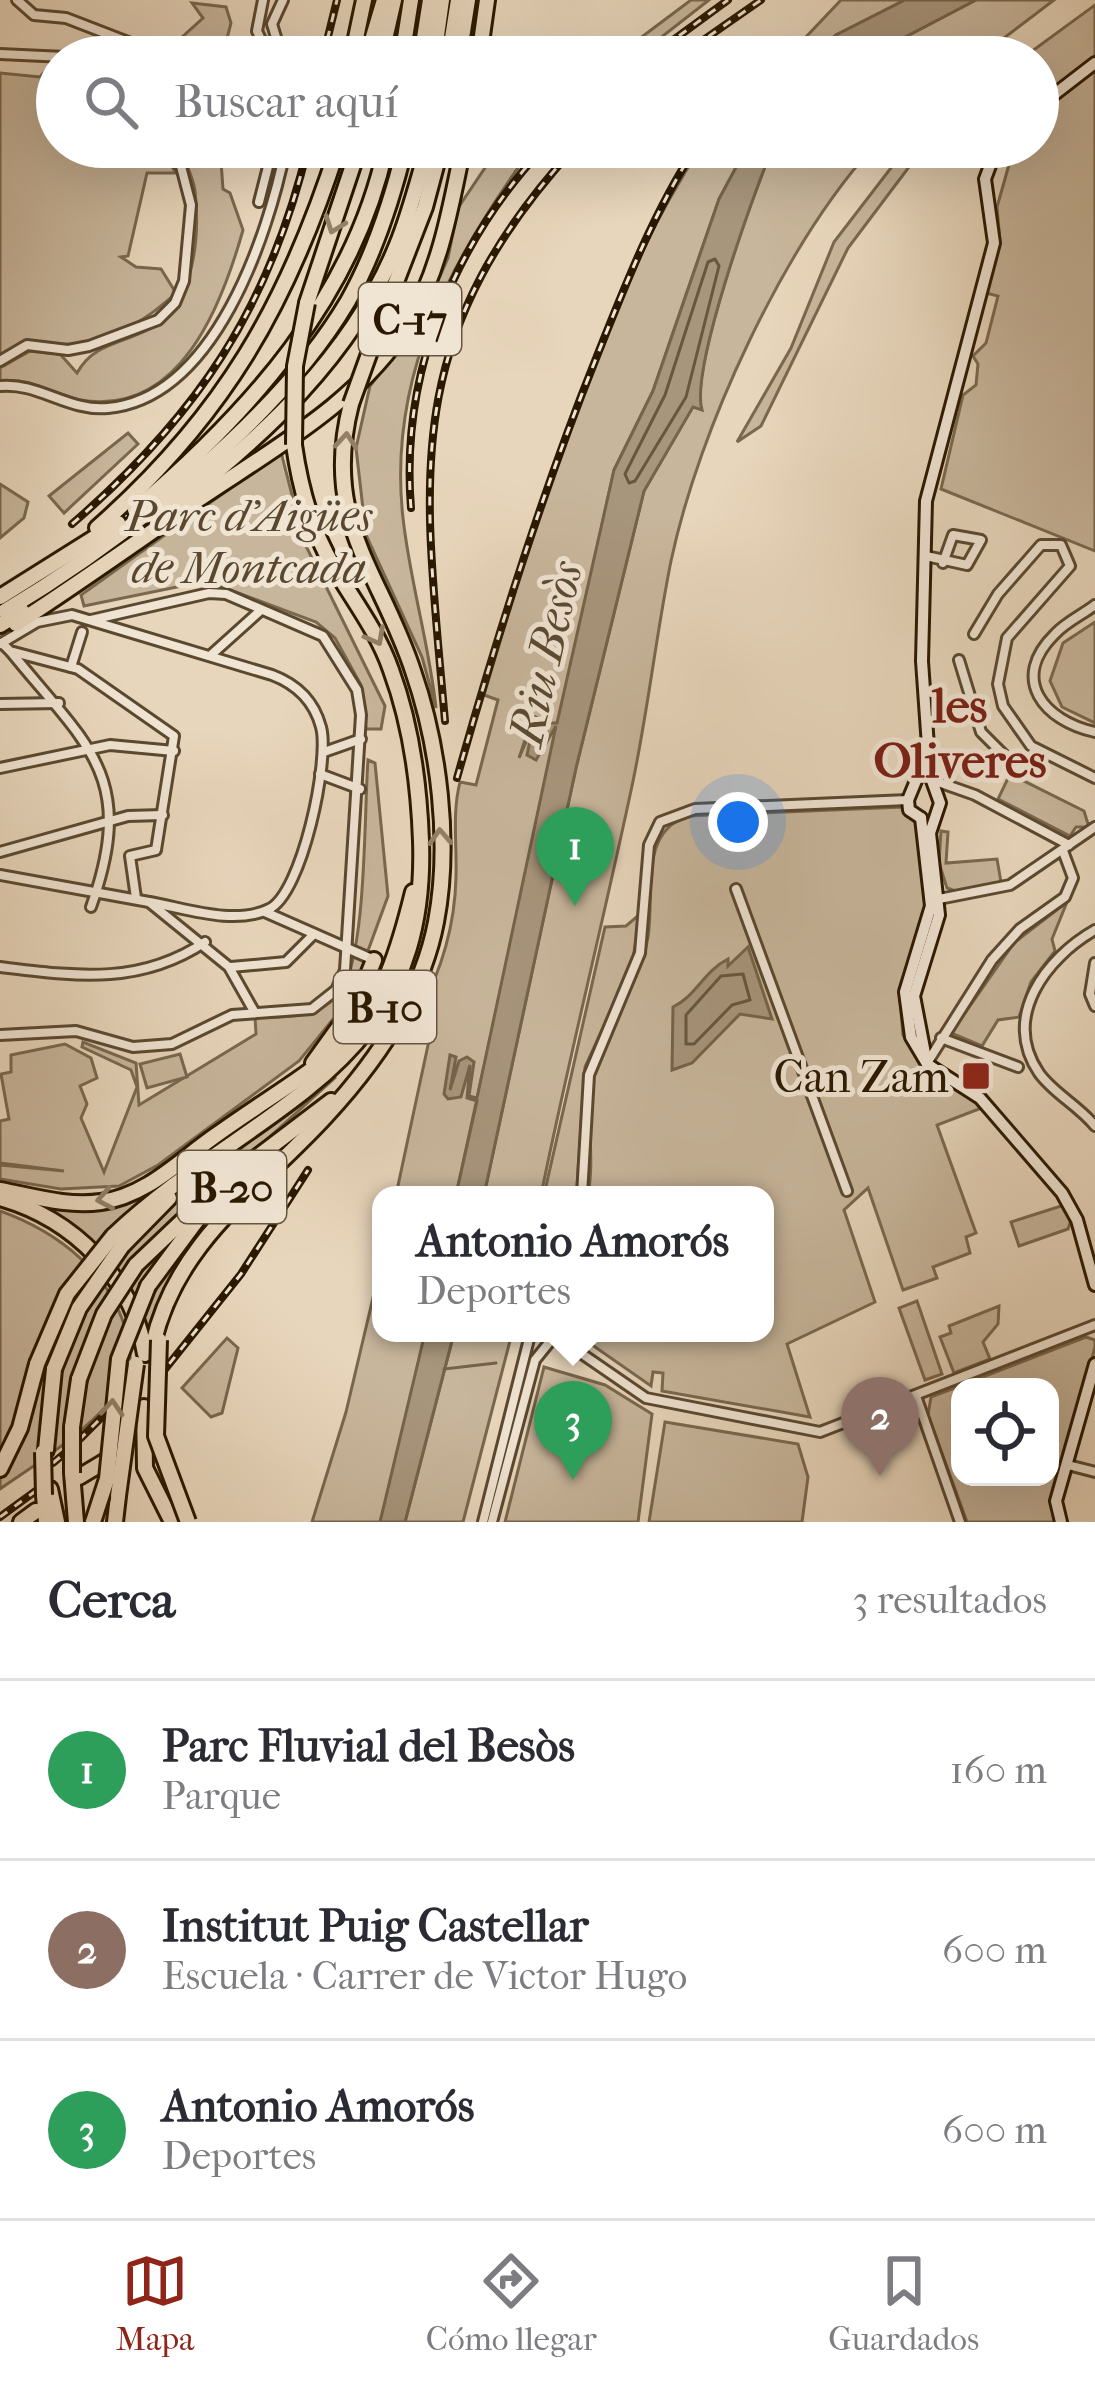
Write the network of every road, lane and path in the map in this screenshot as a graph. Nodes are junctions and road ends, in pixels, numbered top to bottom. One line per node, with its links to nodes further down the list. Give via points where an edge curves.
1 (17, 0): 16 (street, via 34,15 66,17)
2 (263, 0): 13 (street)
3 (284, 0): 14 (street)
4 (364, 0): 19 (highway)
5 (384, 0): 15 (highway)
6 (394, 0): 22 (highway)
7 (413, 0): 23 (highway)
8 (430, 0): 24 (highway)
9 (442, 0): 25 (highway)
10 (458, 0): 26 (highway)
11 (468, 0): 27 (highway)
12 (488, 0): 28 (highway)
13 (256, 15): 14 (street); 17 (street)
14 (272, 17): 18 (street)
15 (380, 19): 20 (highway); 21 (highway)
16 (114, 36)
17 (258, 36)
18 (277, 36)
19 (356, 36)
20 (374, 36)
21 (381, 36)
22 (386, 36)
23 (405, 36)
24 (424, 36)
25 (437, 36)
26 (452, 36)
27 (462, 36)
28 (483, 36)
29 (0, 54): 30 (street)
30 (36, 56)
31 (1095, 63): 32 (street)
32 (1059, 91)
33 (182, 168): 51 (street, via 191,187 190,247 176,303 158,320 89,346 35,344)
34 (268, 168): 47 (street)
35 (282, 168): 52 (street, via 246,272 207,342 173,382 147,399 102,409)
36 (321, 168): 49 (highway)
37 (330, 168): 49 (highway)
38 (351, 168): 92 (highway, B-10, one-way to 92, bridge, via 307,303 295,365 294,445 314,526 380,644 404,708)
39 (380, 168): 55 (highway, via 345,265 273,372 163,487)
40 (398, 168): 50 (highway, via 370,254)
41 (412, 168): 53 (highway, via 385,254 349,326)
42 (426, 168): 53 (highway, via 366,308)
43 (428, 168): 117 (highway, one-way to 43, bridge, via 400,1018 423,970 439,903 441,849 418,686 351,527 344,452)
44 (458, 168): 48 (highway, C-17)
45 (989, 168): 56 (street, via 994,237 928,478)
46 (467, 172): 48 (highway)
47 (259, 202)
48 (448, 212): 63 (highway, C-17, via 415,311 361,380 280,444)
49 (280, 291): 55 (highway, via 235,378 195,433)
50 (318, 345): 54 (highway, via 248,431); 61 (highway, via 162,500)
51 (0, 362)
52 (0, 386)
53 (279, 414): 54 (highway)
54 (154, 521): 63 (highway)
55 (71, 551): 58 (highway)
56 (926, 556): 57 (street); 78 (street)
57 (944, 563): 57 (street, via 967,566 981,540 953,536)
58 (0, 597)
59 (1095, 605): 73 (street, via 1052,637 1035,674 1053,717)
60 (261, 610): 62 (street, via 216,592); 68 (street); 74 (street, via 328,641 357,690)
61 (0, 614)
62 (107, 620): 66 (street, via 66,615); 68 (street)
63 (5, 627)
64 (82, 632): 70 (street)
65 (974, 634): 82 (street, via 1041,545 1061,545 1070,566 1007,638 998,684 1031,746)
66 (1, 644): 67 (street)
67 (10, 651): 70 (street); 71 (street)
68 (210, 656): 77 (street, via 300,691 320,722)
69 (958, 661): 79 (street, via 981,732)
70 (71, 667): 76 (street, via 170,731)
71 (59, 703): 72 (street); 75 (street)
72 (0, 704)
73 (1095, 732)
74 (361, 739): 77 (street); 84 (street)
75 (91, 747): 76 (street); 80 (street); 88 (street)
76 (175, 747): 86 (street)
77 (324, 752): 81 (street)
78 (928, 753): 83 (street); 85 (street)
79 (1004, 755)
80 (0, 769)
81 (320, 774): 84 (street); 101 (street, via 298,872)
82 (1095, 778)
83 (939, 788): 85 (street); 87 (street, via 940,803); 90 (street, via 996,805)
84 (360, 789): 106 (street)
85 (910, 795): 87 (street, via 912,814); 121 (street, via 695,809 661,822 649,845 640,953 589,1075)
86 (163, 815): 88 (street); 96 (street, via 154,853 130,856)
87 (927, 817): 97 (street); 115 (street, via 930,913 905,1000 911,1037)
88 (108, 821): 91 (street); 95 (street)
89 (1095, 826): 90 (street)
90 (1066, 848): 97 (street, via 999,890); 114 (street, via 1073,878 1065,897 1007,942)
91 (0, 852)
92 (422, 864): 119 (highway, via 399,956 372,1011 331,1058); 124 (highway, B-10, via 410,951 371,1029)
93 (0, 875): 95 (street)
94 (736, 889): 122 (street)
95 (96, 891): 96 (street); 99 (street)
96 (136, 898): 98 (street)
97 (939, 899): 115 (street, via 914,988)
98 (149, 902): 100 (street); 102 (street)
99 (91, 907)
100 (192, 909): 101 (street); 102 (street)
101 (263, 912): 104 (street)
102 (183, 924): 105 (street)
103 (1095, 930): 120 (street, via 1062,953 1025,1007 1039,1074)
104 (314, 934): 106 (street); 110 (street, via 286,962)
105 (205, 942): 109 (street, via 119,978); 110 (street)
106 (349, 949): 107 (street); 112 (street, via 340,984 320,1005)
107 (374, 960): 119 (highway, via 329,1046)
108 (1095, 963): 111 (street)
109 (0, 967)
110 (229, 967): 112 (street)
111 (1095, 1006)
112 (255, 1013): 113 (street, via 226,1016 190,1039 147,1048 76,1030)
113 (0, 1035)
114 (941, 1038): 115 (street); 116 (street)
115 (927, 1064): 125 (street, via 980,1098 1062,1193)
116 (1018, 1067)
117 (352, 1080): 118 (highway); 130 (highway, via 324,1118 215,1222 178,1273)
118 (331, 1102): 138 (highway, B-10, bridge, via 210,1194 136,1265 98,1325 80,1379); 144 (highway, B-20, one-way to 118, bridge, via 107,1479 119,1359 148,1286 208,1210)
119 (254, 1112): 123 (highway, one-way to 123, via 125,1196 73,1203)
120 (1094, 1120)
121 (583, 1186)
122 (847, 1191)
123 (0, 1198): 130 (highway, via 95,1265)
124 (117, 1241): 135 (highway, bridge, via 73,1284); 139 (highway, bridge, via 54,1369)
125 (1095, 1285)
126 (1095, 1325): 132 (street)
127 (527, 1342): 148 (street)
128 (551, 1342): 148 (street, via 526,1389)
129 (559, 1342): 132 (street, via 646,1398 805,1432)
130 (148, 1351): 145 (highway, bridge); 146 (highway, bridge, via 146,1468); 147 (highway, bridge, via 156,1436)
131 (1095, 1364): 134 (street)
132 (916, 1396): 149 (street)
133 (104, 1462): 138 (highway)
134 (1068, 1465): 136 (street); 150 (street, via 1056,1501)
135 (0, 1469)
136 (1095, 1472)
137 (154, 1473): 147 (highway)
138 (76, 1475): 143 (highway, B-10)
139 (47, 1492): 140 (highway); 142 (highway)
140 (41, 1516): 141 (highway)
141 (21, 1522)
142 (57, 1522)
143 (76, 1522)
144 (94, 1522)
145 (118, 1522)
146 (172, 1522)
147 (189, 1522)
148 (488, 1522)
149 (960, 1522)
150 (1061, 1522)

